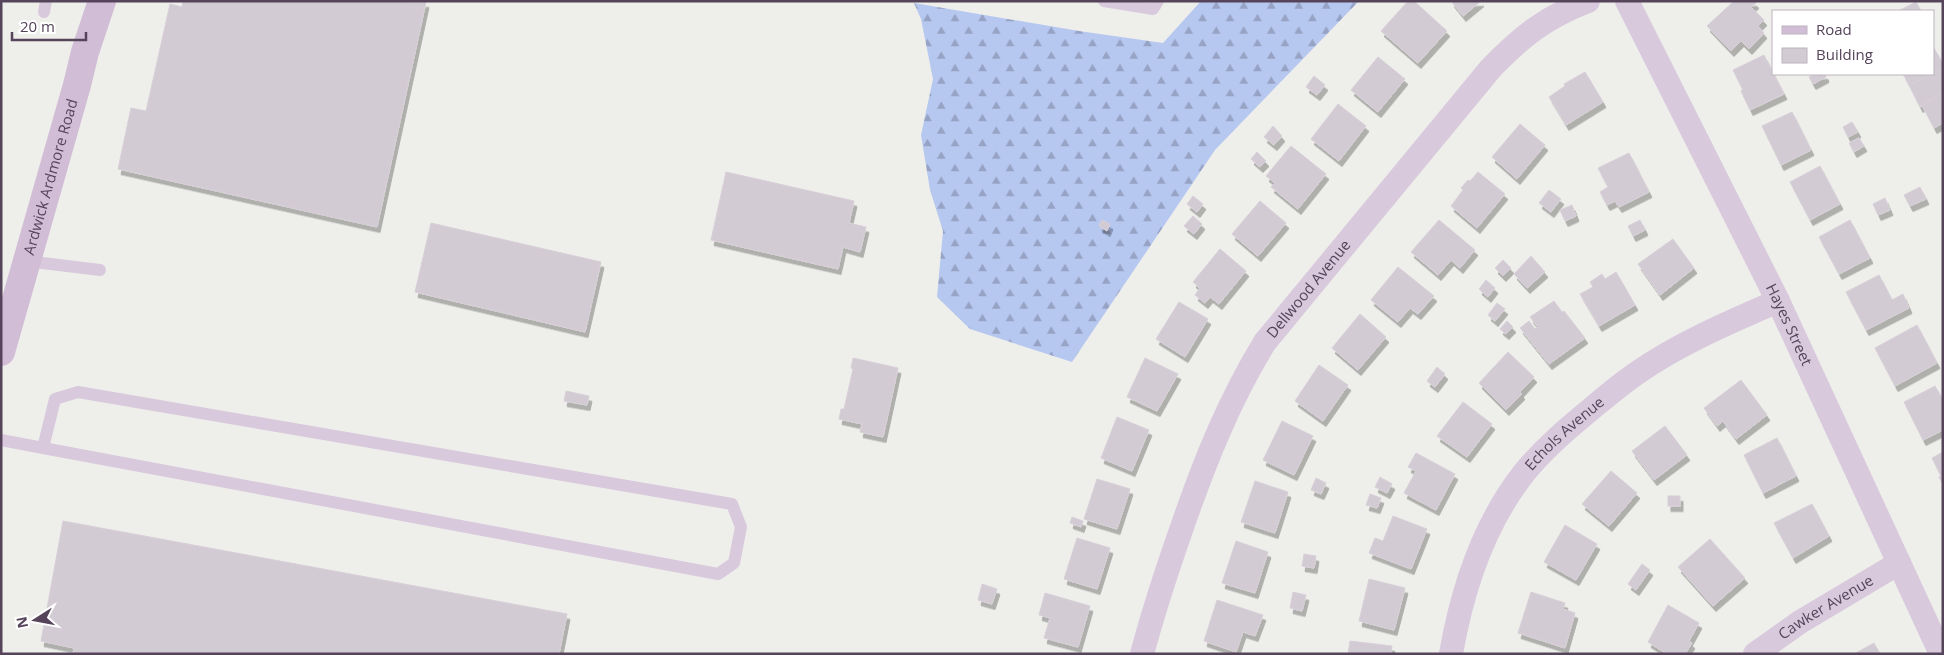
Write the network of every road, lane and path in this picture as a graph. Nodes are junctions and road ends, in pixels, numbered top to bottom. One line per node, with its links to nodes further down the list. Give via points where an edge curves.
1 (102, 1): 6 (main road, Ardwick Ardmore Road)
2 (1104, 1): 3 (lane, via 1153,9)
3 (1158, 1)
4 (1588, 1): 13 (street, Dellwood Avenue, via 1526,34 1491,68 1265,342 1229,405 1201,470 1154,608)
5 (1627, 1): 8 (street, Hayes Street)
6 (26, 261): 7 (lane); 9 (main road, Ardwick Ardmore Road)
7 (100, 270)
8 (1778, 301): 12 (street, Hayes Street); 14 (street, Echols Avenue, via 1717,328 1637,373 1546,448 1507,497 1483,542 1459,610)
9 (1, 352)
10 (1, 440): 11 (lane)
11 (43, 448): 11 (lane, via 718,574 734,563 741,527 732,504 78,392 55,399)
12 (1899, 563): 15 (street, Cawker Avenue, via 1800,622); 16 (street, Hayes Street)
13 (1142, 654)
14 (1451, 654)
15 (1755, 654)
16 (1941, 654)

